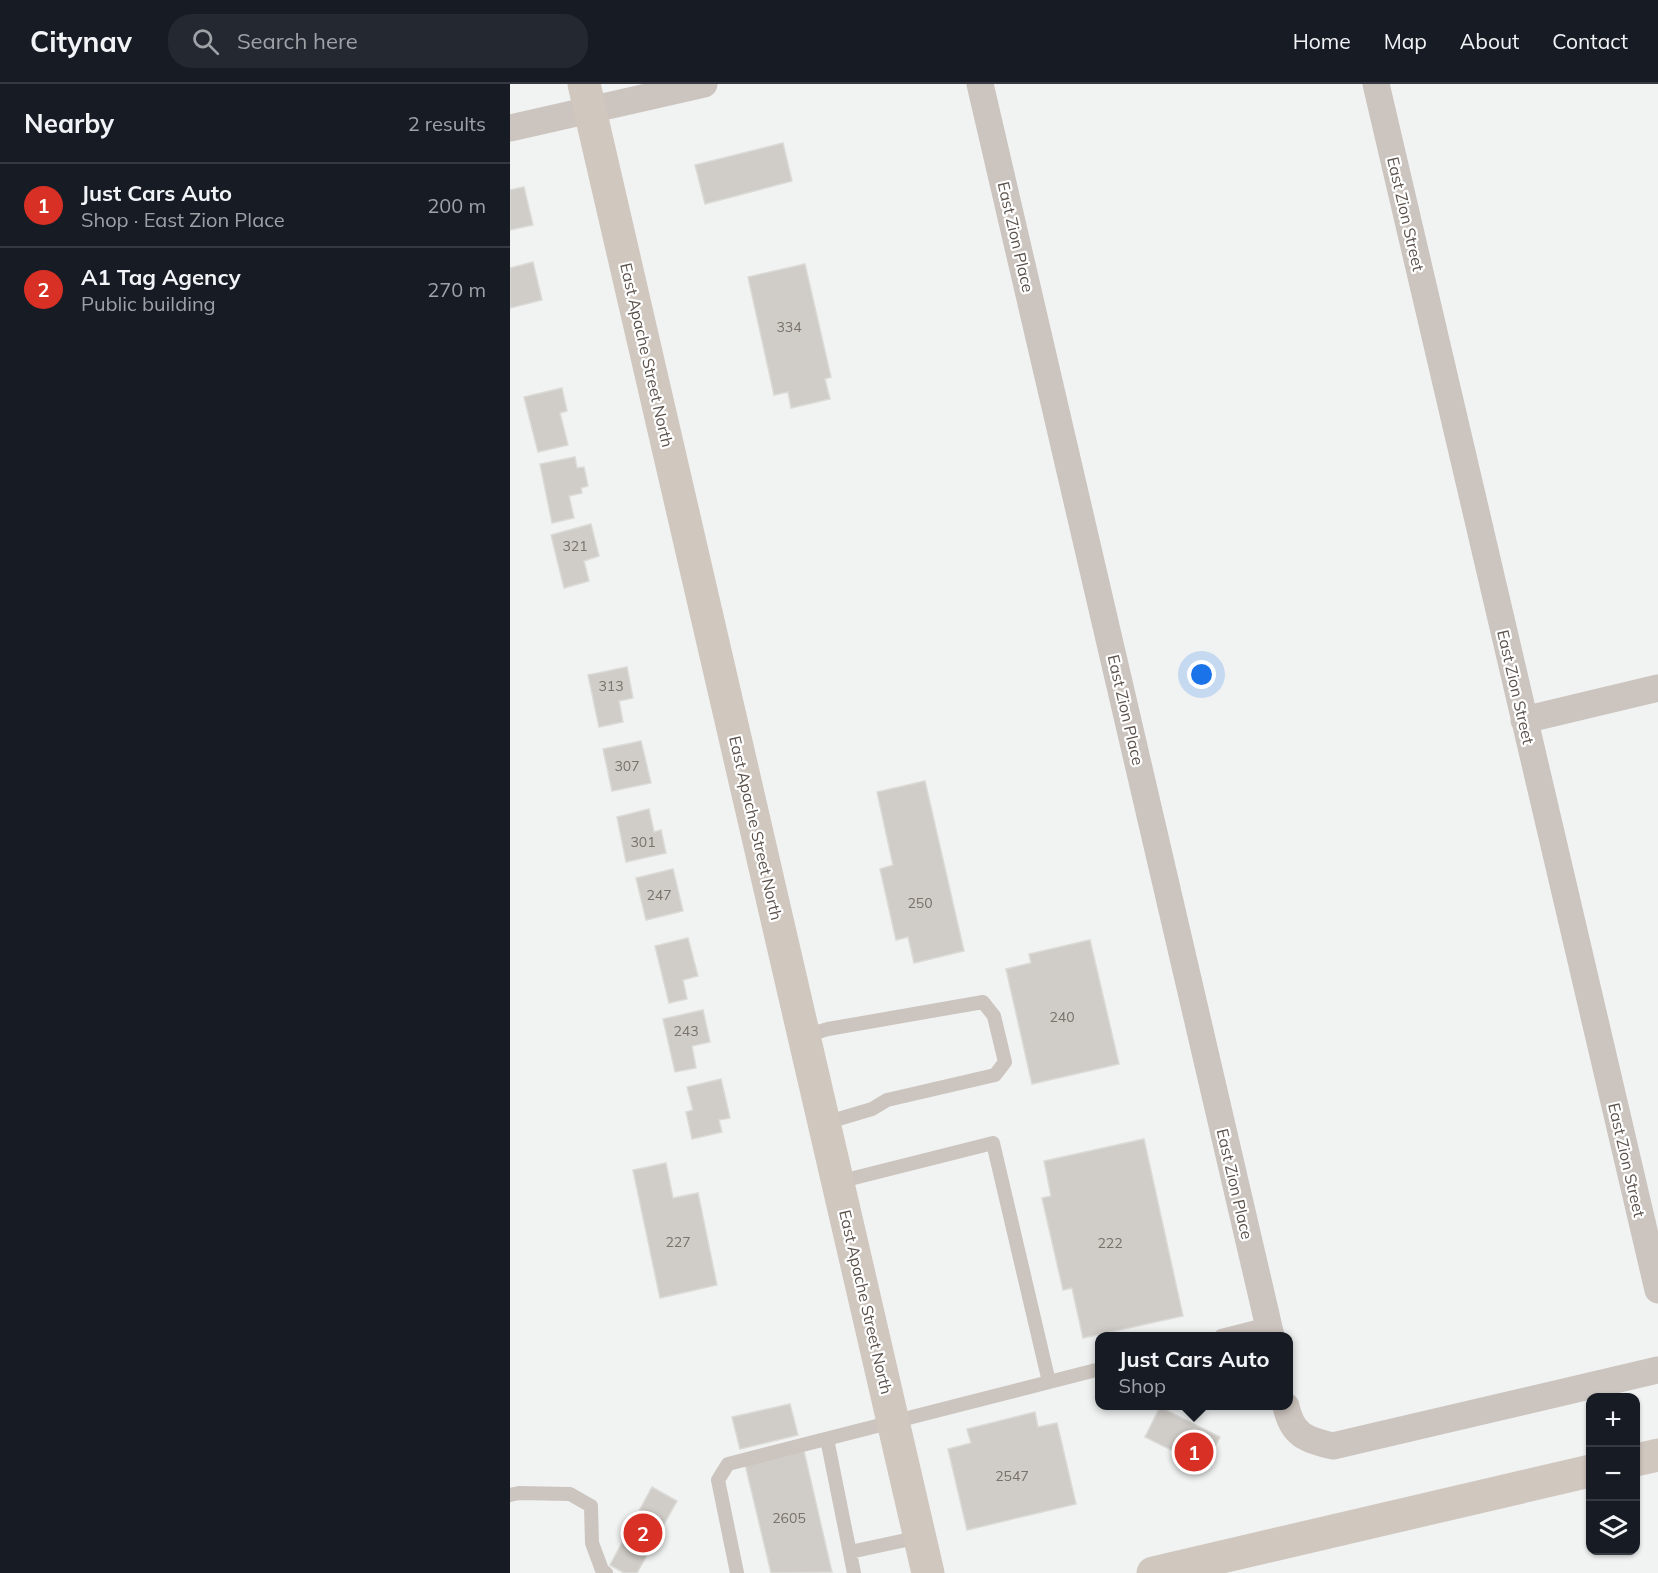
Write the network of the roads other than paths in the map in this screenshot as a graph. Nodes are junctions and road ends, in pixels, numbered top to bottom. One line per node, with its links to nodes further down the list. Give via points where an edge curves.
1 (704, 84): 4 (street)
2 (980, 84): 12 (street, East Zion Place)
3 (1376, 84): 7 (street, East Zion Street)
4 (587, 97): 5 (street); 8 (main road, East Apache Street North)
5 (510, 128)
6 (1658, 688): 7 (street)
7 (1524, 720): 11 (street, East Zion Street)
8 (804, 1036): 9 (main road, East Apache Street North); 9 (lane, via 983,1002 994,1016 1005,1062 995,1076 887,1100 872,1109)
9 (825, 1123): 10 (main road, East Apache Street North)
10 (838, 1182): 16 (lane, via 993,1143); 18 (main road, East Apache Street North)
11 (1658, 1290)
12 (1269, 1330): 13 (lane)
13 (1253, 1332)
14 (1095, 1370): 16 (lane)
15 (1658, 1370): 17 (street, via 1333,1446 1312,1442 1295,1430)
16 (1049, 1382): 18 (lane)
17 (1287, 1410)
18 (893, 1423): 19 (lane); 24 (main road, East Apache Street North)
19 (827, 1439): 25 (lane); 27 (lane, via 728,1464 718,1480)
20 (1658, 1455): 21 (main road)
21 (1640, 1459)
22 (1586, 1472): 30 (main road)
23 (510, 1495): 26 (lane, via 570,1494 591,1506 592,1543)
24 (920, 1537): 25 (lane); 29 (main road, East Apache Street North)
25 (850, 1552): 28 (lane)
26 (606, 1573)
27 (737, 1573)
28 (854, 1573)
29 (928, 1573)
30 (1153, 1573)

